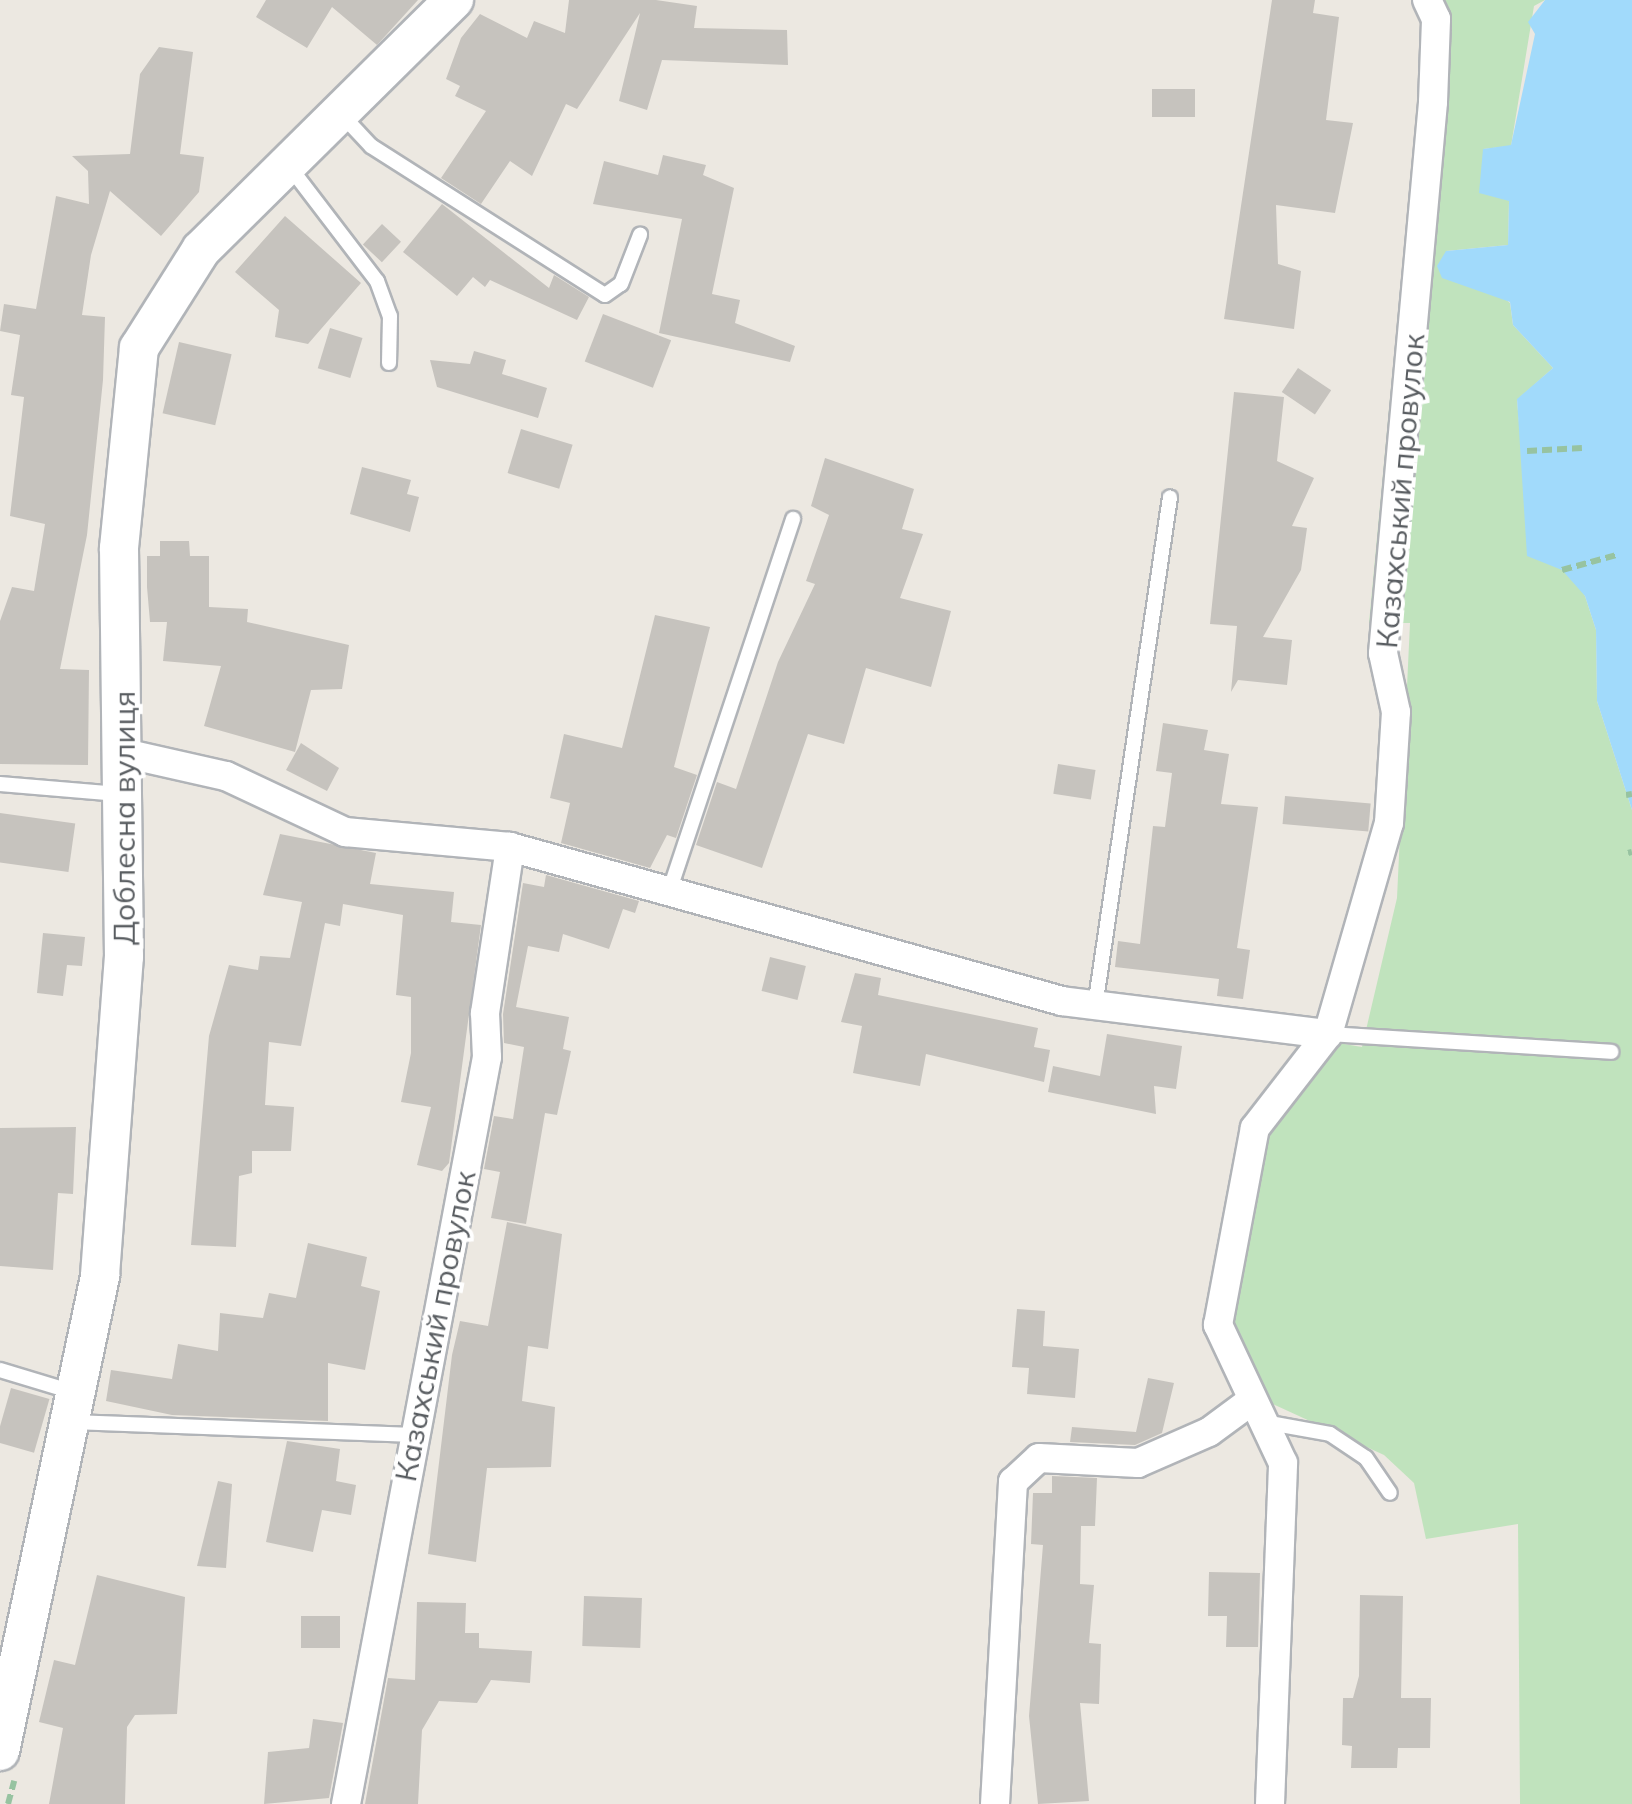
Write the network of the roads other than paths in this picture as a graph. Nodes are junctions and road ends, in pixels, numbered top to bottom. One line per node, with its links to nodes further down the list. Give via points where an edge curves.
1 (454, 0): 3 (street, Доблесна вулиця)
2 (1427, 0): 15 (street, Казахський провулок, via 1436,20 1434,102 1382,653 1396,712 1389,823)
3 (342, 114): 4 (street, Доблесна вулиця); 5 (lane, via 371,146 605,294 621,284)
4 (288, 166): 6 (lane, via 377,281 390,316); 9 (street, Доблесна вулиця, via 201,250 139,348 120,548)
5 (640, 235)
6 (389, 363)
7 (1170, 497): 14 (lane)
8 (793, 519): 13 (lane)
9 (128, 754): 11 (street, Доблесна вулиця); 12 (street, via 226,776 345,832)
10 (0, 784): 11 (lane)
11 (127, 794): 18 (street, Доблесна вулиця, via 103,1235)
12 (510, 847): 13 (street); 20 (street, Казахський провулок, via 485,1013 487,1057)
13 (671, 886): 14 (street, via 890,956 1062,1001)
14 (1096, 1000): 15 (street)
15 (1328, 1034): 16 (lane); 19 (street, Казахський провулок, via 1256,1128 1218,1325)
16 (1610, 1052)
17 (0, 1370): 18 (lane)
18 (76, 1408): 20 (lane); 22 (street, Доблесна вулиця)
19 (1257, 1412): 21 (lane, via 1330,1434 1366,1458); 24 (street, via 1138,1463 1039,1458 1012,1482); 25 (street, Казахський провулок, via 1283,1463)
20 (414, 1435): 23 (street, Казахський провулок)
21 (1390, 1493)
22 (8, 1760)
23 (346, 1804)
24 (995, 1804)
25 (1270, 1804)

